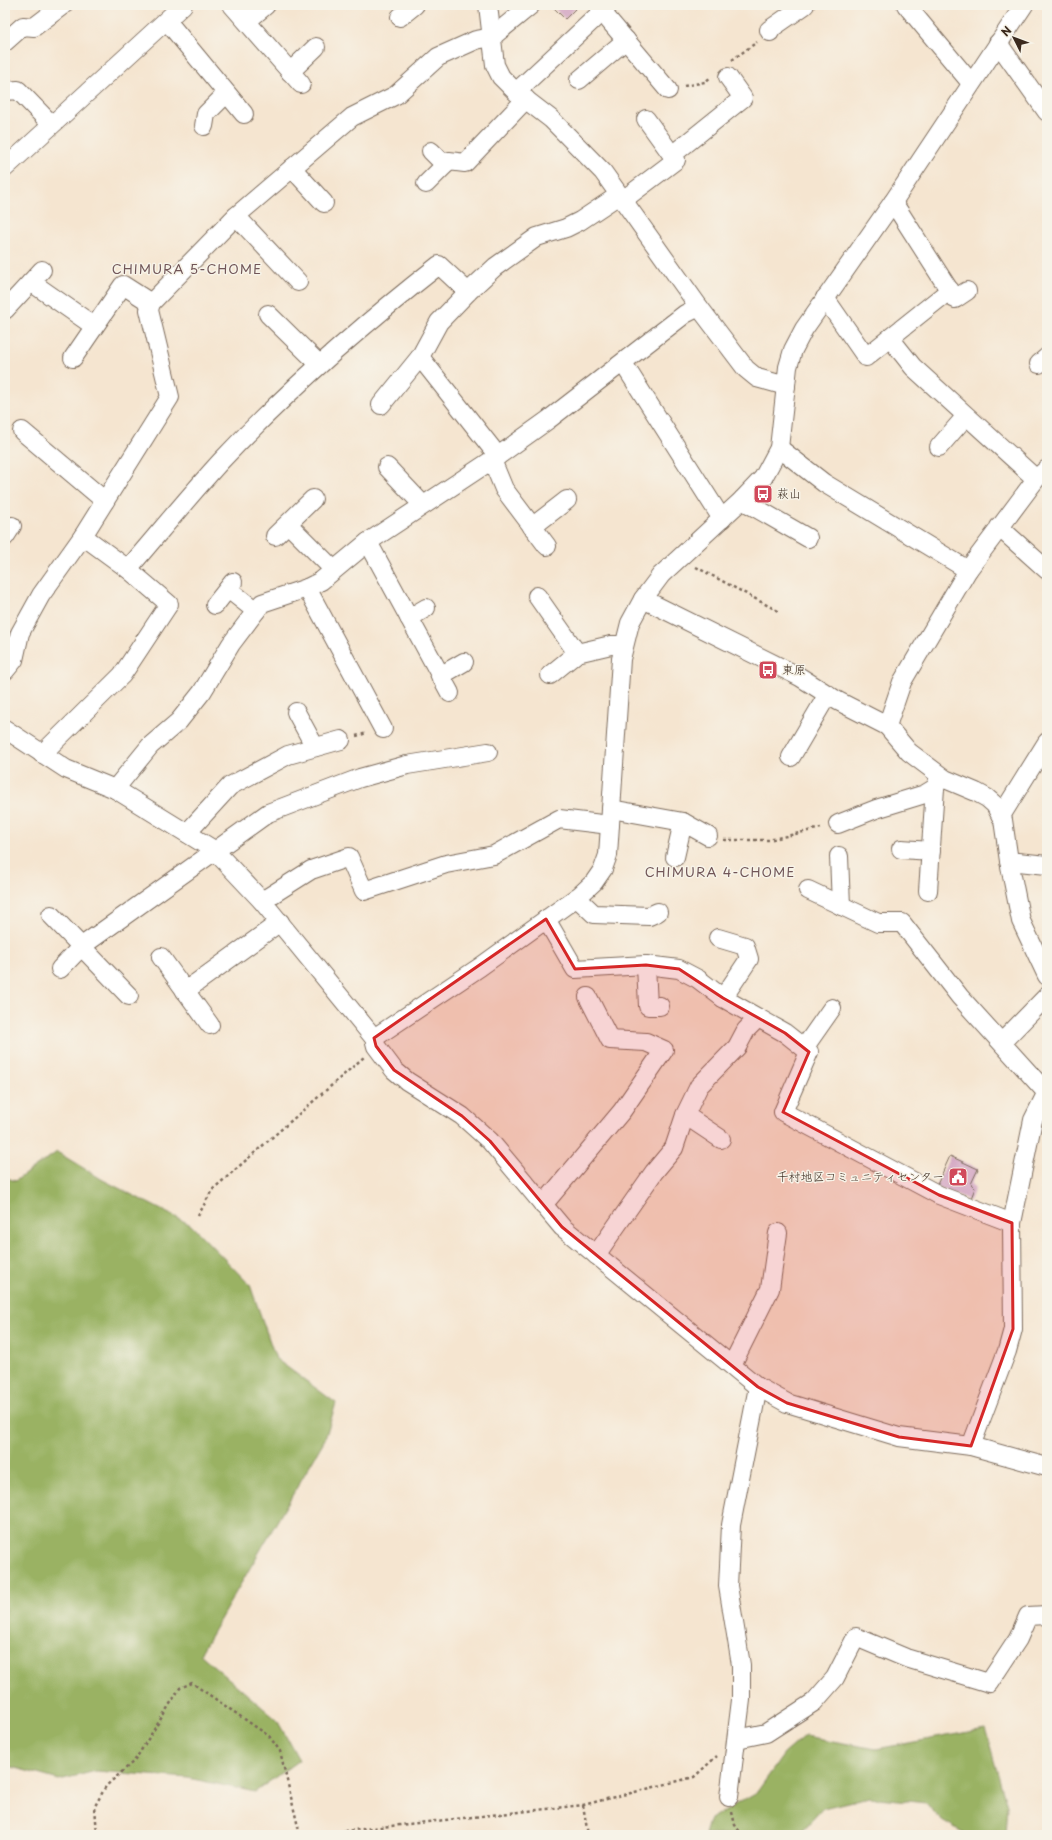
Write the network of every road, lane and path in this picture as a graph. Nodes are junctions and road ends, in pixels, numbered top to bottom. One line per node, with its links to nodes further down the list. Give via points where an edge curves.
1 (63, 5): 18 (street, via 34,26 23,26)
2 (183, 5): 13 (street)
3 (232, 5): 14 (street)
4 (266, 5): 14 (street)
5 (415, 5): 12 (street)
6 (488, 5): 16 (street)
7 (531, 5): 16 (street)
8 (804, 5): 15 (street, via 769,30)
9 (906, 5): 23 (street)
10 (1024, 5): 19 (street)
11 (606, 9): 17 (street); 27 (street)
12 (400, 17)
13 (167, 21): 26 (street); 31 (street)
14 (247, 21): 20 (street, via 296,78)
15 (770, 32)
16 (492, 37): 27 (street, via 495,65 501,77); 37 (street, via 476,40 438,57 396,95 352,117)
17 (626, 40): 22 (street); 24 (street)
18 (5, 42)
19 (998, 43): 23 (street); 28 (street)
20 (316, 47)
21 (728, 77): 34 (street, via 743,98)
22 (579, 80)
23 (971, 83): 40 (street)
24 (668, 90)
25 (5, 91): 31 (street, via 18,90)
26 (226, 94): 29 (street); 32 (street, via 206,114)
27 (521, 96): 35 (street, via 465,163 449,161); 39 (street, via 551,119 579,147 603,172)
28 (1047, 112)
29 (244, 114)
30 (646, 119): 34 (street)
31 (51, 124): 36 (street)
32 (204, 126)
33 (430, 152): 35 (street)
34 (672, 154): 39 (street, via 676,160)
35 (444, 165): 38 (street)
36 (5, 168)
37 (292, 168): 41 (street); 42 (street)
38 (426, 184)
39 (621, 198): 44 (street, via 566,228 537,237 495,267); 47 (street)
40 (893, 202): 45 (street); 51 (street, via 958,290)
41 (324, 203)
42 (236, 216): 43 (street); 46 (street)
43 (298, 282)
44 (468, 292): 52 (street, via 439,322); 55 (street, via 439,265)
45 (825, 298): 51 (street, via 866,357); 56 (street, via 793,350)
46 (151, 303): 50 (street, via 122,285); 68 (street, via 149,310 170,397)
47 (699, 307): 54 (street); 56 (street, via 746,369 757,378)
48 (5, 310): 50 (street, via 37,276)
49 (268, 314): 55 (street)
50 (94, 326): 53 (street)
51 (890, 338): 58 (street, via 913,367 949,389)
52 (420, 357): 57 (street); 62 (street)
53 (73, 358)
54 (622, 363): 62 (street); 70 (street)
55 (319, 364): 78 (street, via 221,462)
56 (786, 386): 61 (street)
57 (381, 405)
58 (966, 416): 60 (street); 64 (street)
59 (22, 431): 68 (street)
60 (939, 447)
61 (779, 448): 67 (street, via 763,478); 80 (street, via 824,483)
62 (495, 458): 69 (street); 71 (street, via 504,489)
63 (387, 468): 69 (street)
64 (1041, 474): 72 (street)
65 (313, 500): 79 (street, via 282,530)
66 (567, 500): 71 (street)
67 (742, 500): 70 (street); 74 (street)
68 (105, 501): 73 (street)
69 (423, 505): 75 (street)
70 (722, 519): 77 (street)
71 (532, 527): 76 (street)
72 (999, 527): 80 (street); 81 (street)
73 (83, 536): 78 (street); 93 (street, via 41,595 20,633 14,660)
74 (808, 538)
75 (368, 542): 79 (street); 89 (street)
76 (547, 546)
77 (679, 558): 84 (street, via 661,575); 88 (path)
78 (128, 569): 106 (street, via 169,604 122,675)
79 (334, 569): 82 (street)
80 (968, 570): 99 (street, via 902,682)
81 (1047, 570)
82 (307, 588): 87 (street, via 262,603); 101 (street)
83 (537, 596): 91 (street)
84 (643, 599): 90 (street, via 630,623); 97 (street, via 800,677)
85 (215, 605): 87 (street, via 231,586)
86 (426, 608): 89 (street)
87 (256, 611): 109 (street, via 179,721 150,746)
88 (778, 611)
89 (409, 618): 95 (street)
90 (623, 645): 91 (street, via 610,645); 111 (street)
91 (577, 653): 94 (street)
92 (464, 662): 95 (street)
93 (5, 671)
94 (550, 675)
95 (440, 676): 96 (street)
96 (450, 693)
97 (828, 694): 99 (street); 107 (street)
98 (296, 712): 104 (street)
99 (887, 726): 108 (street)
100 (5, 729): 106 (street)
101 (383, 729): 102 (path)
102 (341, 740): 104 (street)
103 (1047, 742): 110 (street)
104 (315, 747): 114 (street, via 288,755 230,786)
105 (488, 752): 117 (street, via 407,765 310,795 268,813)
106 (42, 754): 109 (street, via 66,769)
107 (791, 757)
108 (937, 782): 110 (street, via 987,798 995,805); 113 (street, via 925,794); 118 (street)
109 (115, 789): 114 (street)
110 (1001, 816): 121 (street)
111 (610, 817): 112 (street); 125 (street, via 608,855 594,882); 126 (street, via 558,819 494,855 446,864 364,891 349,857 311,870)
112 (683, 822): 115 (street); 120 (street)
113 (838, 824): 115 (path, via 769,840 724,840)
114 (187, 833): 117 (street)
115 (708, 836)
116 (901, 849): 118 (street)
117 (214, 850): 126 (street); 133 (street)
118 (931, 851): 124 (street)
119 (839, 856): 127 (street)
120 (675, 857)
121 (1009, 861): 122 (street); 137 (street, via 1021,921)
122 (1047, 865)
123 (808, 890): 127 (street)
124 (928, 891)
125 (577, 898): 128 (street, via 594,914 633,921); 130 (street)
126 (262, 901): 131 (street)
127 (841, 906): 148 (street, via 878,923 902,923 960,997)
128 (658, 912)
129 (51, 915): 133 (street)
130 (546, 919): 135 (street, via 575,969); 147 (street)
131 (280, 922): 138 (street); 147 (street)
132 (728, 937): 142 (street, via 745,946 749,959)
133 (82, 946): 136 (street); 139 (street)
134 (161, 958): 138 (street)
135 (646, 965): 142 (street, via 679,969 698,979); 143 (street, via 648,1006)
136 (60, 969)
137 (1047, 976)
138 (185, 991): 146 (street)
139 (129, 996)
140 (1047, 996): 148 (street)
141 (588, 998): 153 (street, via 610,1040 646,1042 664,1050 622,1111 583,1146)
142 (723, 998): 145 (street)
143 (660, 1006)
144 (832, 1008): 149 (street)
145 (758, 1018): 149 (street, via 785,1033); 151 (street, via 746,1030 737,1047 699,1086)
146 (210, 1025)
147 (375, 1042): 153 (street, via 394,1070 462,1116 490,1141); 154 (path, via 212,1190)
148 (1002, 1042): 150 (street)
149 (804, 1048): 155 (street, via 809,1052 783,1112 938,1195)
150 (1046, 1092): 155 (street, via 1033,1120)
151 (685, 1115): 152 (street); 157 (street, via 674,1148 654,1172)
152 (720, 1139)
153 (543, 1205): 157 (street, via 562,1227)
154 (198, 1216)
155 (1012, 1223): 160 (street, via 1013,1328 1007,1351)
156 (778, 1233): 158 (street, via 770,1289)
157 (596, 1256): 158 (street)
158 (732, 1365): 159 (street)
159 (758, 1387): 160 (street, via 787,1403 899,1437); 163 (street, via 730,1525 728,1586 741,1665)
160 (971, 1446): 161 (street)
161 (1047, 1467)
162 (1047, 1615): 163 (street, via 1028,1616 1018,1639 989,1683 906,1658 856,1637 835,1678 814,1702 766,1733)
163 (737, 1739): 165 (street)
164 (718, 1755): 166 (path, via 694,1777)
165 (729, 1797): 171 (path, via 735,1825)
166 (583, 1805): 169 (path); 170 (path)
167 (97, 1835): 168 (path, via 95,1806 106,1786 135,1760 180,1688 192,1683 269,1736 280,1751)
168 (300, 1835)
169 (308, 1835)
170 (588, 1835)
171 (742, 1835)

